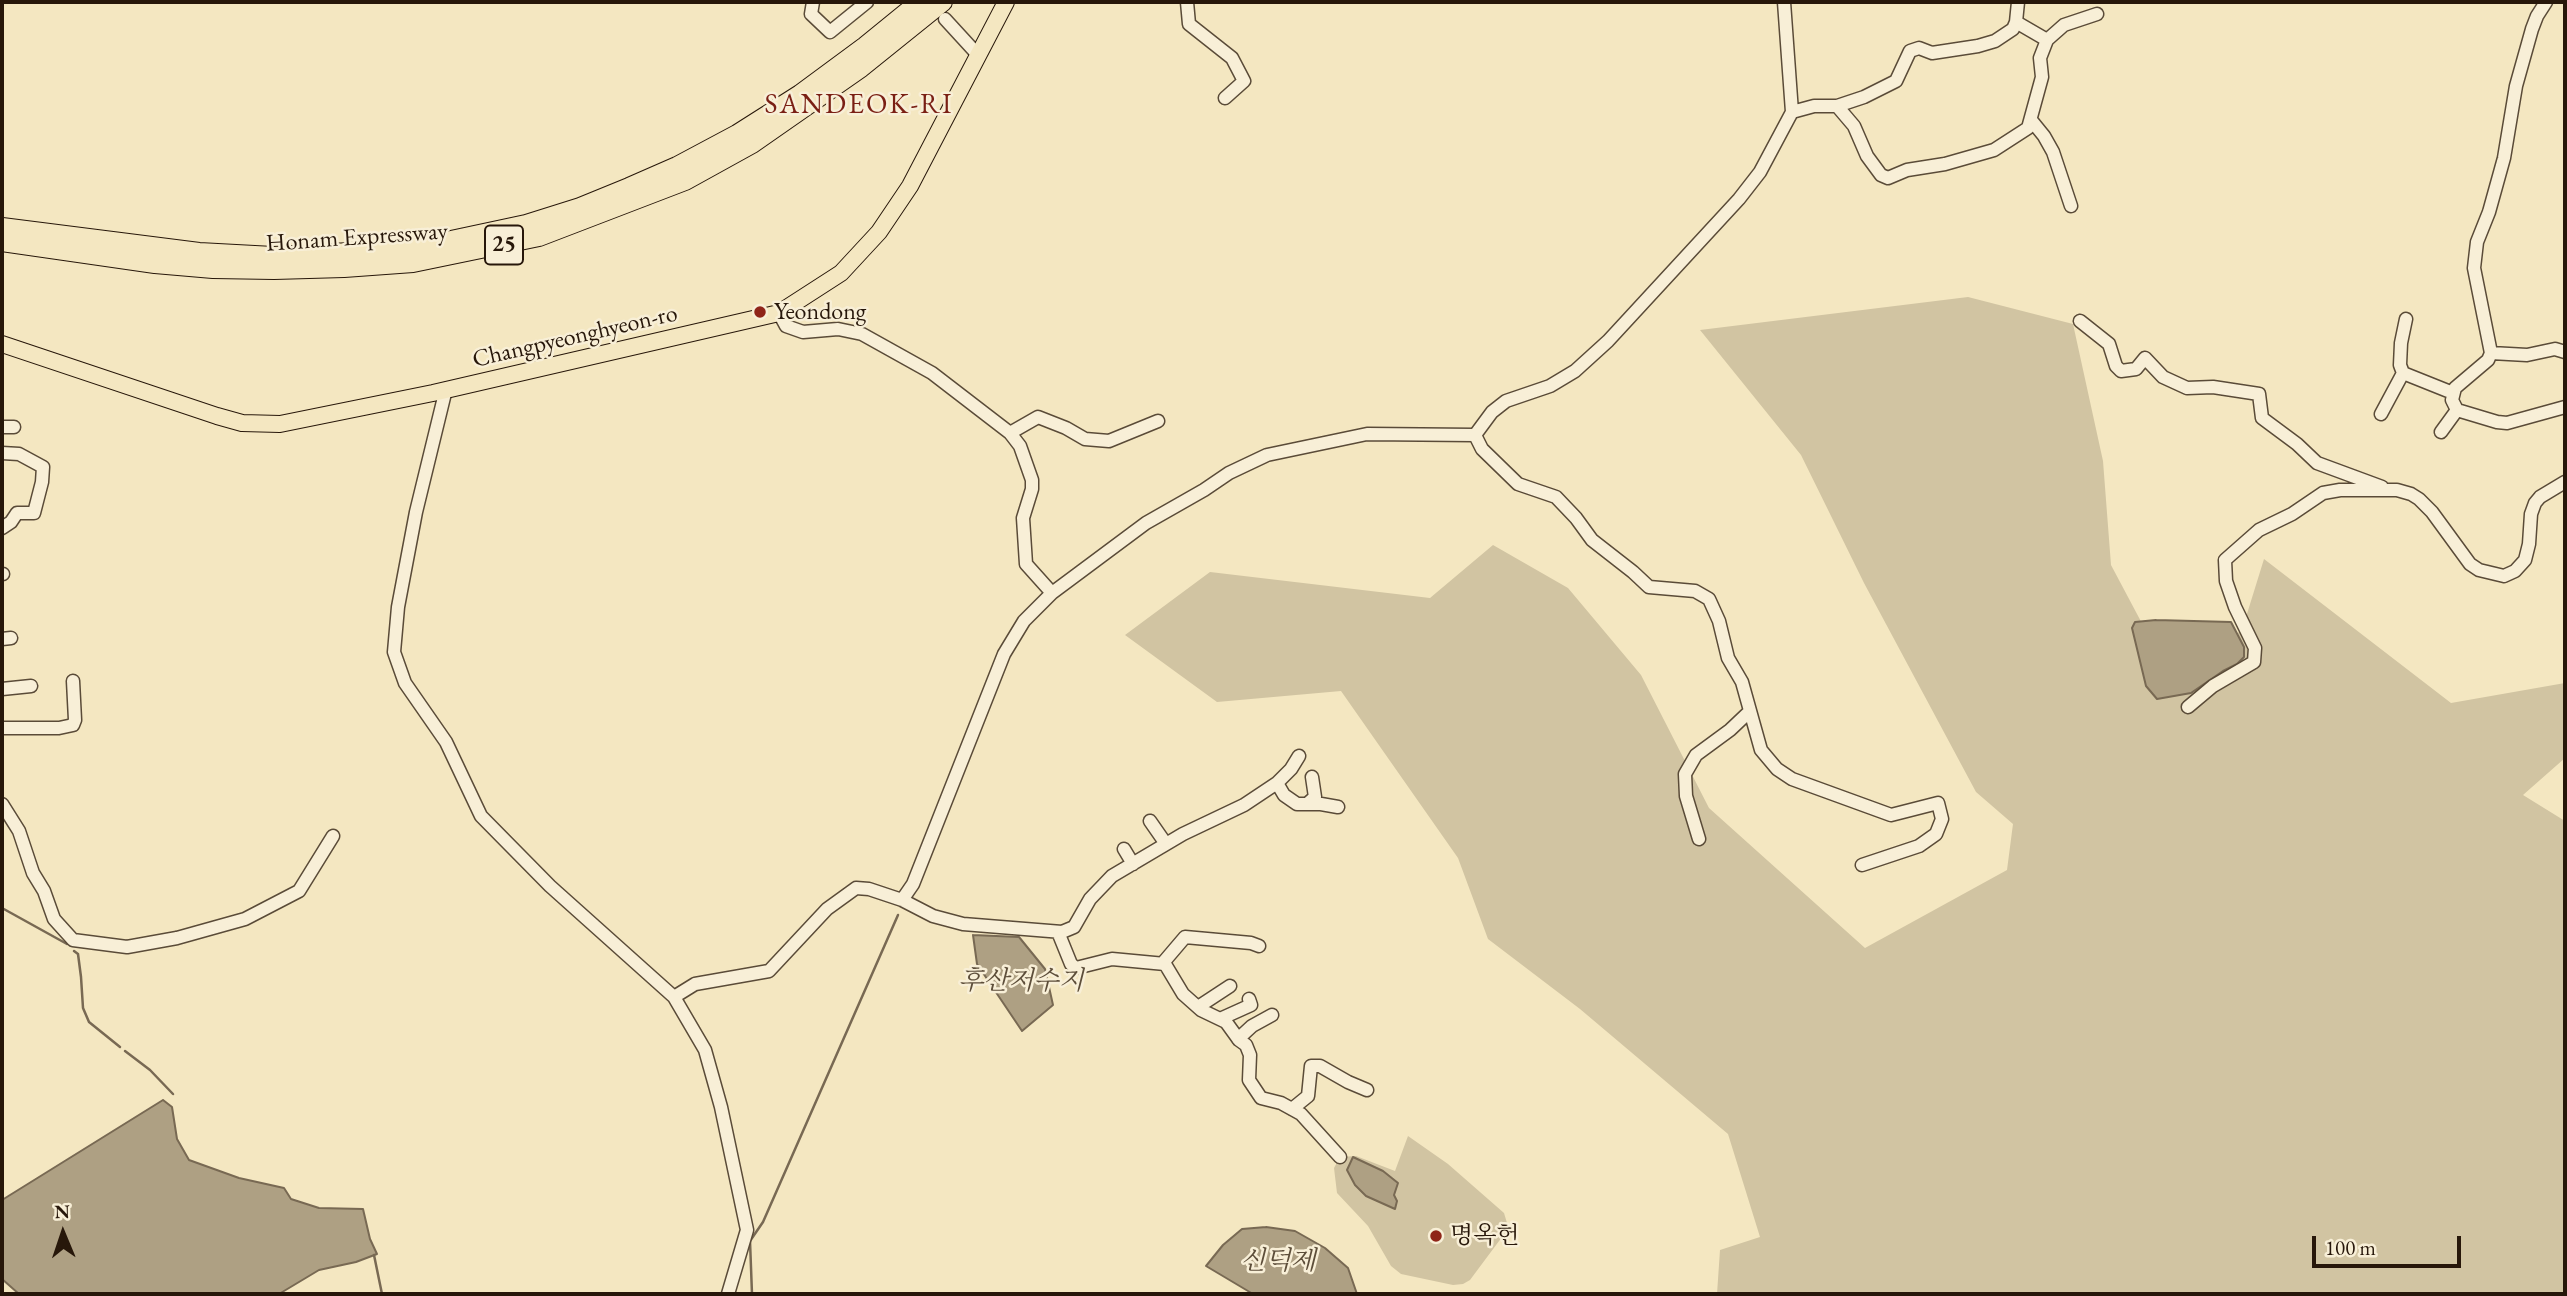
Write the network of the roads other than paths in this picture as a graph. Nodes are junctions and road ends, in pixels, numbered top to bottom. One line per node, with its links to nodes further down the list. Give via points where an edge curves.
1 (813, 2): 2 (street, via 811,13 831,32)
2 (867, 2)
3 (919, 2): 19 (highway, Honam Expressway / 25, via 800,94 737,134 629,187 513,228 409,249 273,256 199,252)
4 (1006, 2): 13 (main road, Changpyeonghyeon-ro)
5 (1187, 2): 14 (street, via 1189,24 1232,58 1244,81)
6 (1784, 2): 16 (street)
7 (2018, 2): 11 (street)
8 (2546, 2): 26 (street, via 2532,29 2500,174 2475,252)
9 (944, 10): 13 (street); 20 (highway, Honam Expressway / 25, via 752,144 685,181 539,237 413,263 274,270 155,264)
10 (2097, 14): 12 (street, via 2064,25)
11 (2016, 22): 12 (street); 15 (street, via 1995,41 1978,46 1932,53 1919,48 1910,51 1896,81)
12 (2047, 40): 17 (street)
13 (978, 55): 21 (main road, Changpyeonghyeon-ro, via 910,186 879,232 841,273)
14 (1225, 98)
15 (1837, 106): 16 (street); 17 (street, via 1854,126 1881,175 1888,178 1994,150 2028,128)
16 (1792, 112): 36 (street, via 1760,172 1739,199 1608,341 1576,372 1506,401)
17 (2031, 120): 18 (street, via 2053,152)
18 (2071, 206)
19 (2, 227)
20 (2, 242)
21 (779, 313): 28 (main road, Changpyeonghyeon-ro); 35 (street, via 786,326 803,332 838,329 862,334 932,373)
22 (2406, 319): 27 (street, via 2401,343)
23 (2080, 321): 39 (street, via 2109,344 2120,371 2136,369 2145,358 2163,377 2187,388 2259,394 2262,418 2317,463)
24 (2, 344): 28 (main road, Changpyeonghyeon-ro, via 242,423 281,424)
25 (2565, 352): 26 (street)
26 (2491, 353): 29 (street)
27 (2403, 373): 29 (street); 32 (street)
28 (446, 389): 66 (street, via 398,607 394,652 405,683 446,742 481,816 550,886)
29 (2453, 393): 31 (street)
30 (2565, 407): 31 (street, via 2507,423)
31 (2457, 410): 34 (street)
32 (2381, 414)
33 (1158, 421): 35 (street, via 1110,441 1085,439 1038,417)
34 (2441, 432)
35 (1010, 433): 41 (street, via 1020,446 1032,480 1023,517 1026,564)
36 (1475, 435): 41 (street, via 1367,435 1267,455 1229,472 1146,523); 46 (street, via 1482,449 1518,484 1556,497 1592,540 1649,587 1695,592 1709,599)
37 (2, 453): 40 (street, via 19,454 43,467 34,513 17,513)
38 (2565, 482): 39 (street, via 2535,503 2525,560 2504,576 2470,564 2419,499)
39 (2385, 489): 45 (street, via 2323,493 2259,530 2225,560 2232,599 2255,648 2254,662)
40 (2, 528)
41 (1052, 593): 61 (street, via 1024,621 1004,654 913,884)
42 (74, 681): 47 (street, via 73,725)
43 (31, 686): 44 (street)
44 (2, 689)
45 (2188, 707)
46 (1749, 712): 56 (street, via 1696,755 1685,774 1686,796); 60 (street, via 1761,750 1792,779 1891,815 1938,803 1942,819 1936,834 1919,846)
47 (2, 728)
48 (1299, 756): 50 (street)
49 (1312, 777): 52 (street, via 1315,797)
50 (1277, 783): 52 (street, via 1284,795 1297,804); 57 (street)
51 (2, 804): 55 (street, via 19,831 54,919 73,940 127,947 245,919 299,891)
52 (1307, 804): 53 (street)
53 (1338, 807)
54 (1150, 821): 57 (street)
55 (333, 836)
56 (1699, 839)
57 (1166, 844): 59 (street)
58 (1124, 849): 59 (street)
59 (1133, 864): 62 (street, via 1112,876 1074,927)
60 (1863, 865)
61 (902, 900): 62 (street, via 962,924); 66 (street, via 856,888 827,909 769,971 695,984)
62 (1058, 932): 64 (street, via 1070,964 1076,968 1112,960)
63 (1259, 946): 64 (street, via 1185,937)
64 (1163, 964): 68 (street)
65 (1230, 986): 68 (street)
66 (674, 997): 75 (street, via 705,1050 747,1230)
67 (1250, 999): 70 (street, via 1251,1005)
68 (1198, 1007): 70 (street)
69 (1272, 1015): 71 (street)
70 (1220, 1019): 71 (street)
71 (1238, 1039): 73 (street, via 1247,1045 1249,1080 1254,1088 1262,1098)
72 (1367, 1090): 73 (street, via 1320,1066 1311,1066 1308,1096)
73 (1292, 1109): 74 (street)
74 (1340, 1157)
75 (729, 1294)

